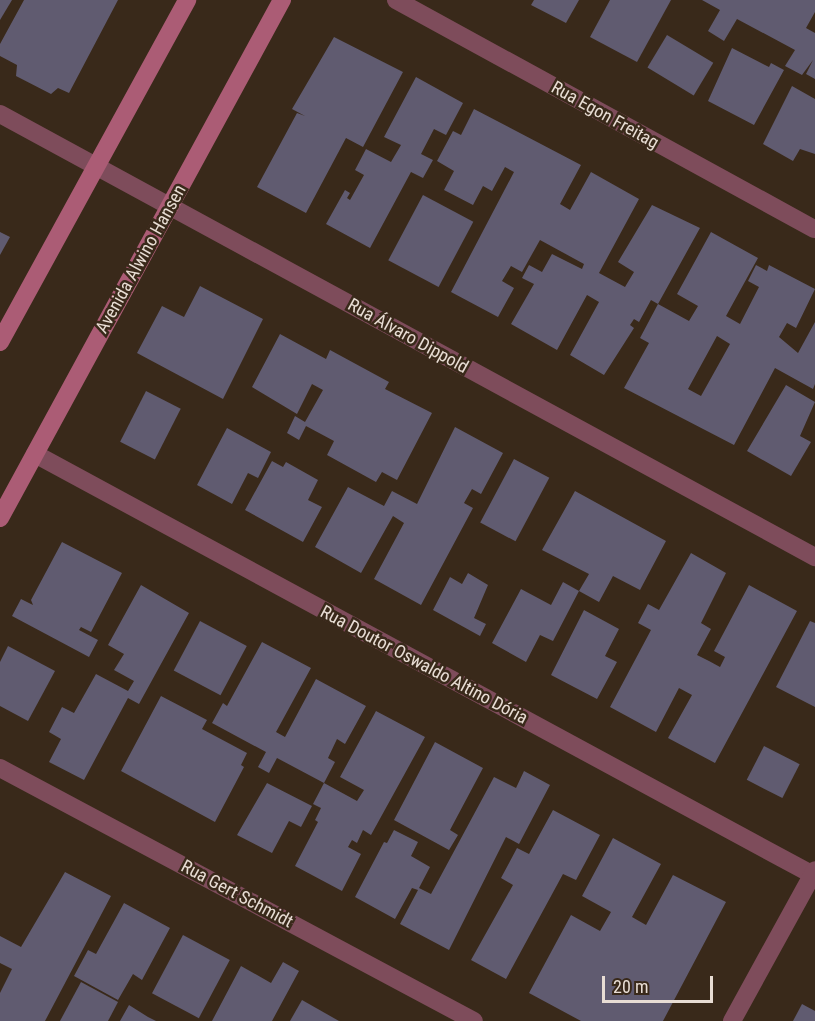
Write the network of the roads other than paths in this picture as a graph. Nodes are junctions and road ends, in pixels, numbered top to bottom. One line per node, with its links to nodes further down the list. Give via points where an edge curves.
1 (187, 0): 5 (street)
2 (282, 0): 6 (street, Avenida Alwino Hansen)
3 (396, 0): 7 (street, Rua Egon Freitag)
4 (0, 114): 5 (street, Rua Álvaro Dippold)
5 (96, 167): 6 (street, Rua Álvaro Dippold); 8 (street)
6 (170, 206): 9 (street, Avenida Alwino Hansen); 11 (street, Rua Álvaro Dippold)
7 (815, 229)
8 (0, 342)
9 (35, 454): 10 (street, Avenida Alwino Hansen); 13 (street, Rua Doutor Oswaldo Altino Dória)
10 (0, 518)
11 (815, 557)
12 (0, 768): 14 (street, Rua Gert Schmidt)
13 (814, 873): 15 (street)
14 (474, 1021)
15 (732, 1021)

